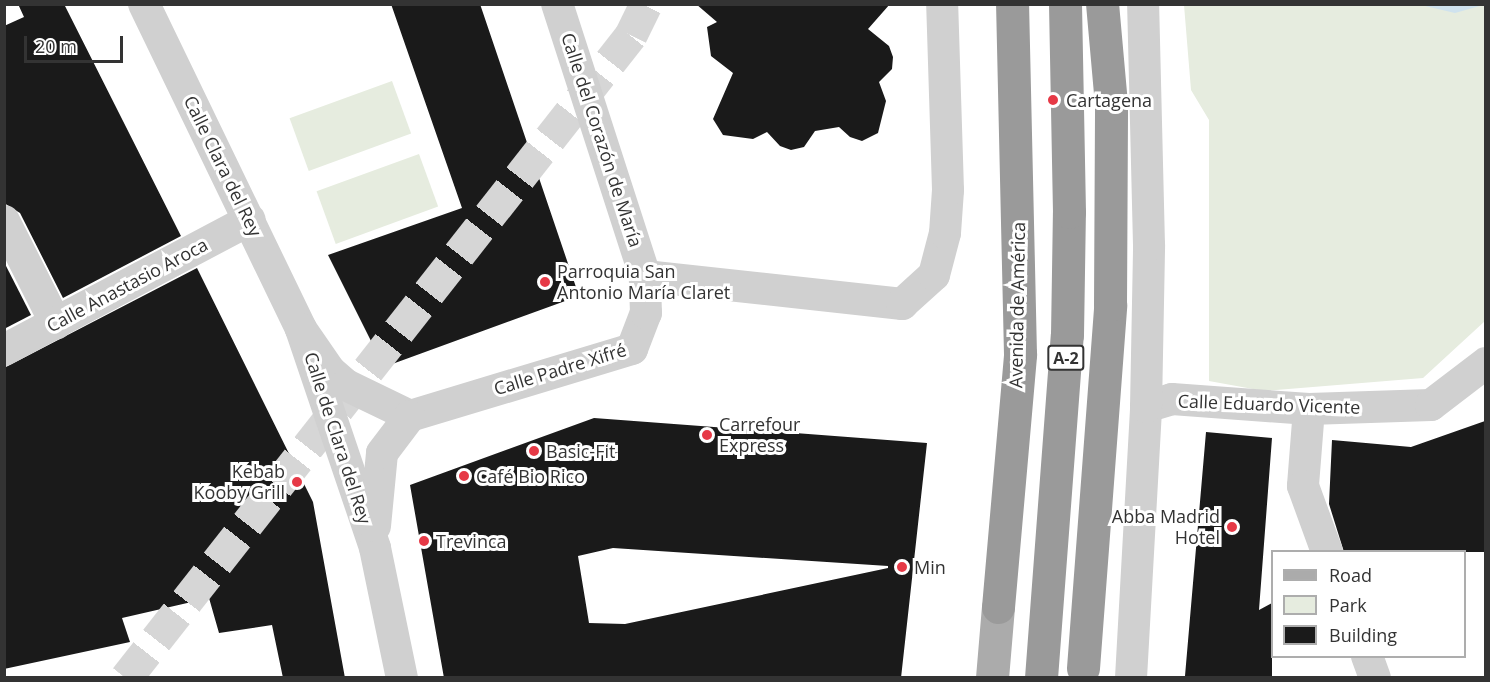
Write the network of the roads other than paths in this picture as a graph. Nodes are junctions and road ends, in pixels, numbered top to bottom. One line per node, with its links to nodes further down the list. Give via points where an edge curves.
1 (144, 4): 8 (street, Calle Clara del Rey)
2 (557, 4): 10 (street, Calle del Corazón de María)
3 (942, 4): 10 (street, via 948,190 945,233 934,275 902,304)
4 (1012, 4): 20 (highway, Avenida de América / A-2, via 1020,354)
5 (1065, 4): 25 (highway, A-2, via 1067,335)
6 (1102, 4): 22 (highway, via 1111,104 1110,305)
7 (1143, 4): 15 (street, via 1149,245)
8 (250, 220): 11 (street, Calle Anastasio Aroca); 12 (street, Calle Clara del Rey)
9 (4, 221): 11 (street)
10 (645, 276): 17 (street, Calle Padre Xifré, via 646,312 632,349)
11 (56, 324): 13 (street, Calle Anastasio Aroca)
12 (301, 329): 17 (street, via 330,371 346,386); 18 (street, Calle de Clara del Rey)
13 (4, 350)
14 (1485, 363): 16 (street, Calle Eduardo Vicente, via 1431,405)
15 (1146, 407): 16 (street, Calle Eduardo Vicente, via 1172,399); 26 (street)
16 (1309, 409): 19 (street, via 1302,486)
17 (410, 416): 18 (street, Calle de Clara del Rey, via 382,453 377,476)
18 (375, 548): 23 (street, Calle de Clara del Rey)
19 (1326, 550)
20 (998, 607): 24 (main road, Avenida de América / A-2)
21 (1367, 658): 27 (street)
22 (1083, 673)
23 (402, 678)
24 (992, 678)
25 (1041, 678)
26 (1131, 678)
27 (1375, 678)

